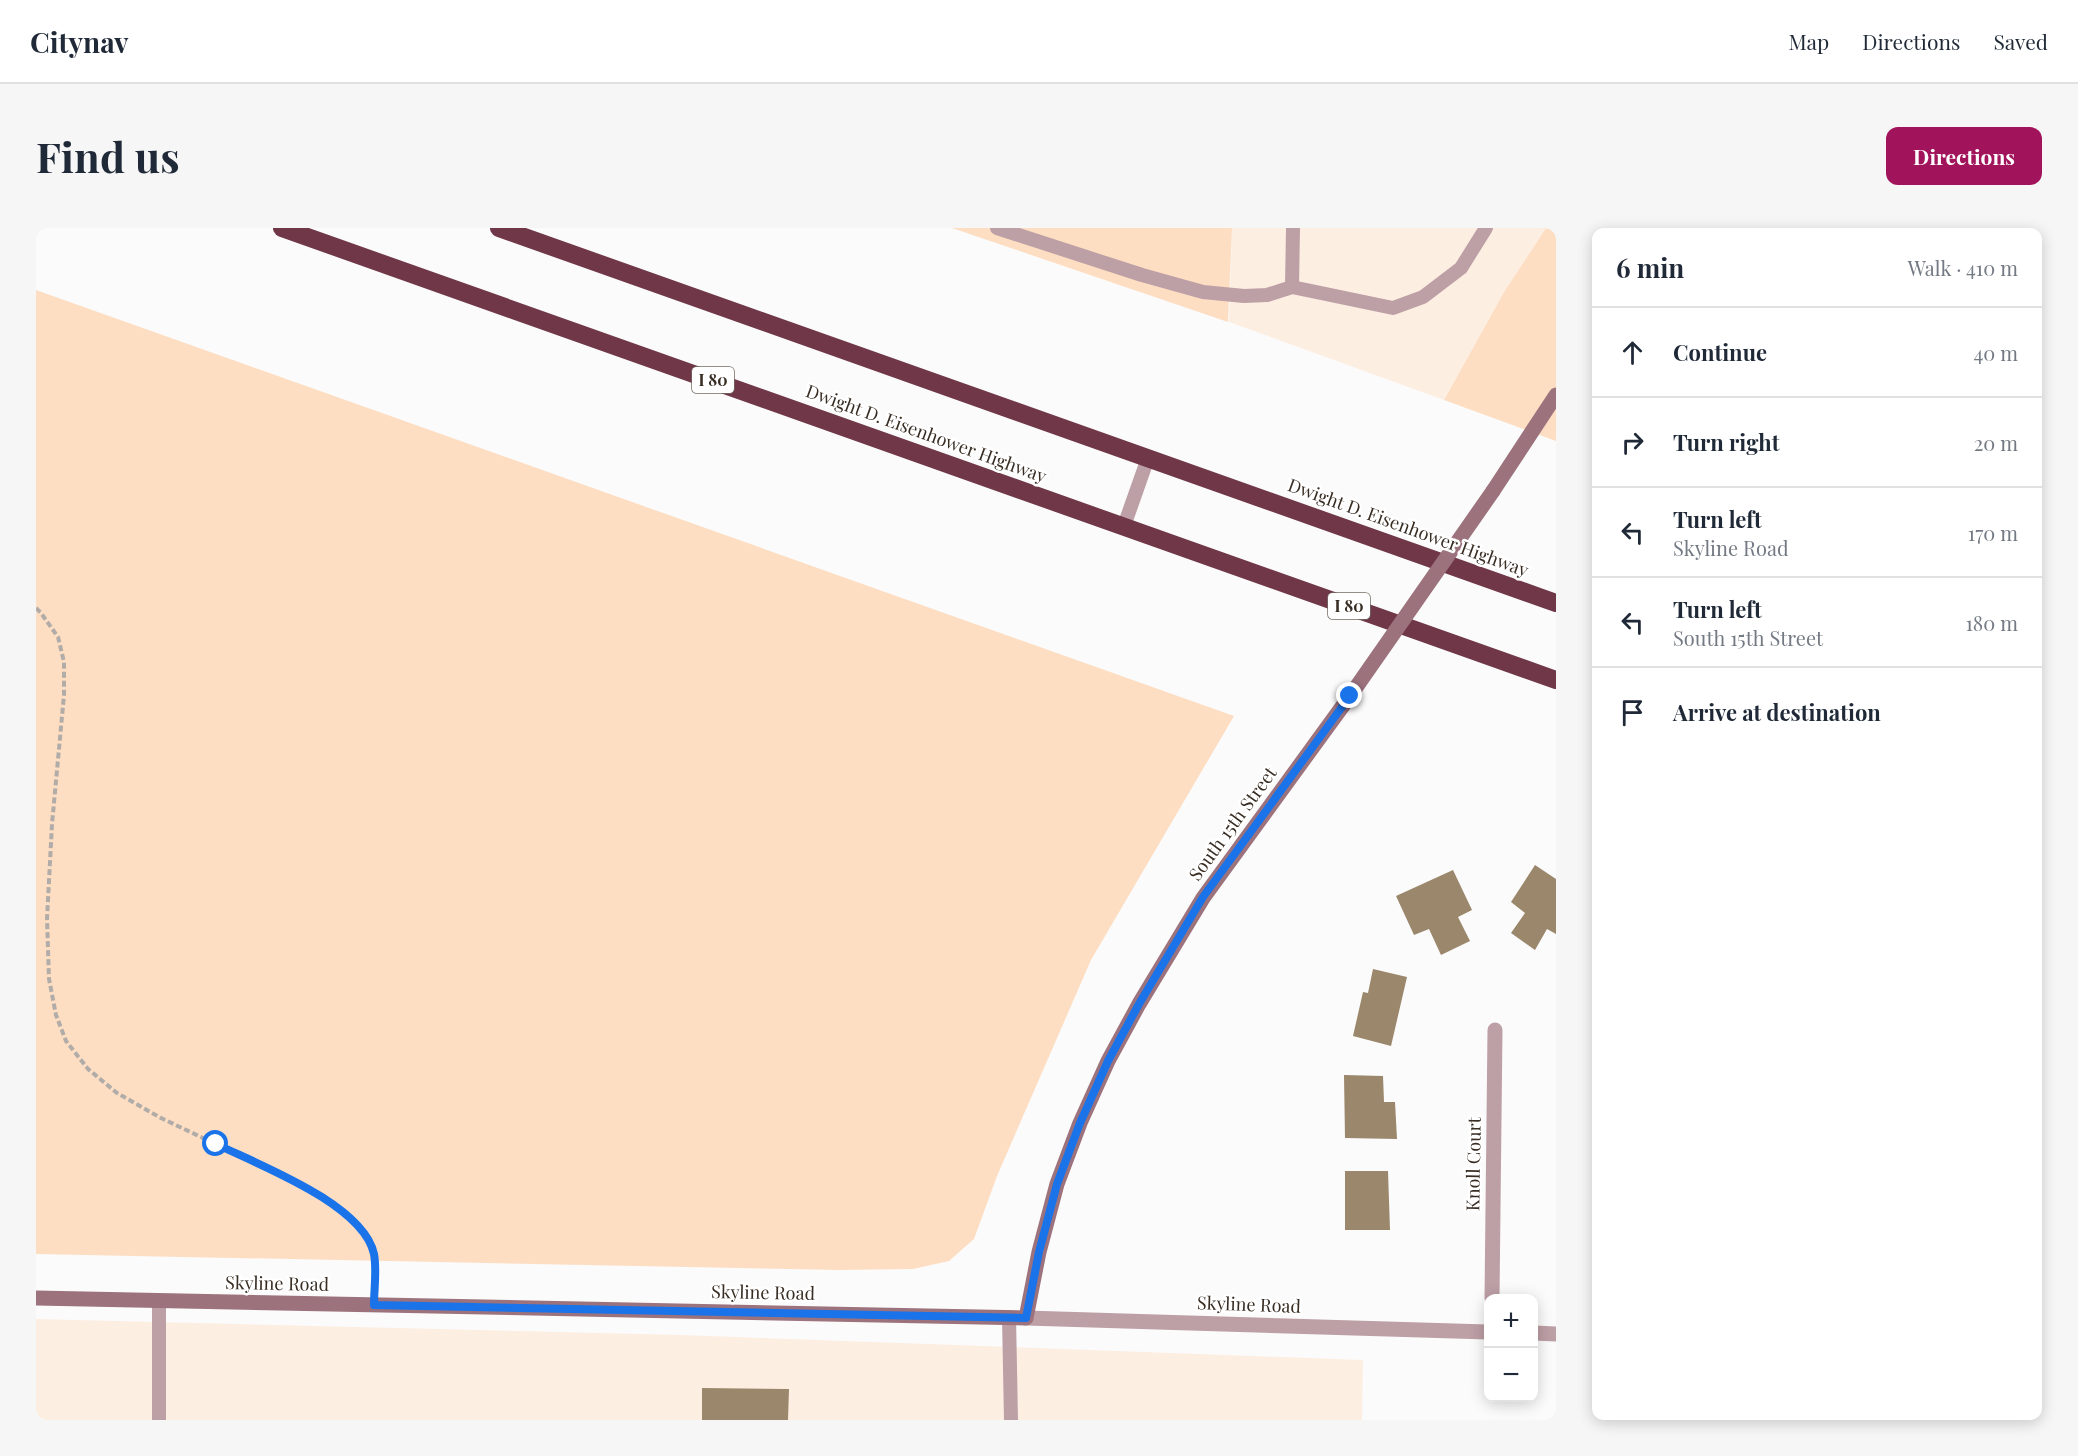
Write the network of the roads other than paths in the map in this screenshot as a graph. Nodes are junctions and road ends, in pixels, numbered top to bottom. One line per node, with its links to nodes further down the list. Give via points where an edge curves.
1 (282, 228): 9 (highway, Dwight D. Eisenhower Highway / I 80)
2 (499, 228): 8 (highway, Dwight D. Eisenhower Highway)
3 (996, 228): 6 (lane, via 1203,292 1267,295)
4 (1293, 228): 6 (lane)
5 (1486, 228): 6 (lane, via 1461,267 1423,297 1393,308)
6 (1292, 287)
7 (1556, 395): 17 (main road, South 15th Street, bridge, via 1350,696 1203,897 1139,1004 1108,1061 1057,1184)
8 (1148, 458): 9 (lane); 10 (highway, Dwight D. Eisenhower Highway)
9 (1125, 526): 11 (highway, Dwight D. Eisenhower Highway / I 80)
10 (1556, 603)
11 (1556, 680)
12 (1495, 1030): 13 (street, Knoll Court)
13 (1492, 1294)
14 (36, 1298): 15 (main road, Skyline Road)
15 (159, 1301): 16 (main road, Skyline Road); 21 (lane)
16 (1009, 1317): 17 (main road, Skyline Road); 22 (lane)
17 (1026, 1318): 18 (street, Skyline Road)
18 (1484, 1332)
19 (1538, 1333): 20 (street)
20 (1556, 1334)
21 (159, 1420)
22 (1011, 1420)

